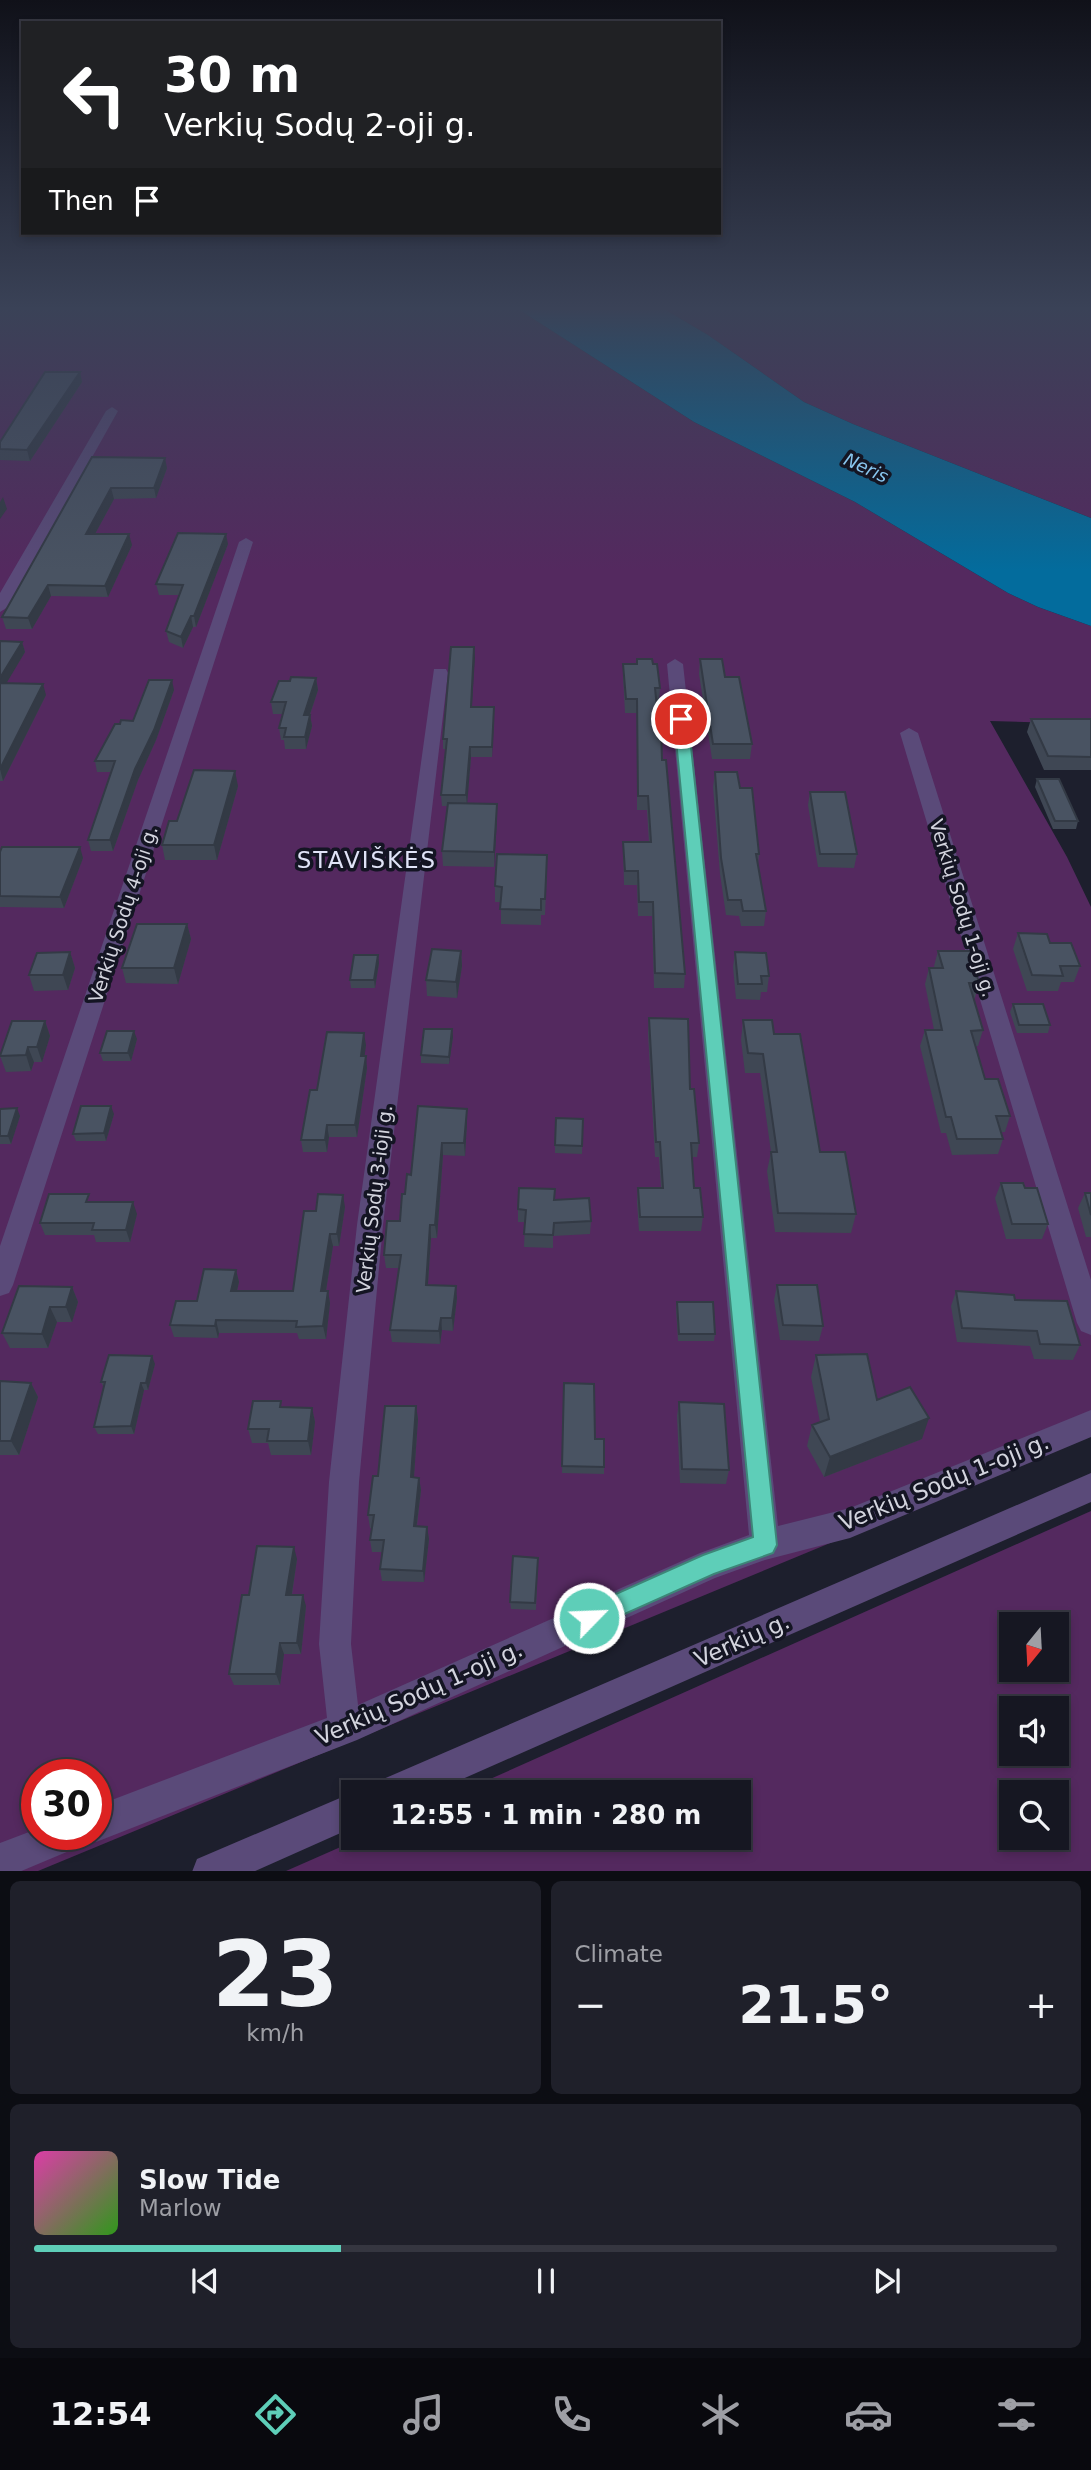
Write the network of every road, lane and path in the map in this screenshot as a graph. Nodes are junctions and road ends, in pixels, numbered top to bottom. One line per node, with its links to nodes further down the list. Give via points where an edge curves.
1 (113, 411): 3 (street)
2 (246, 542): 7 (street, Verkių Sodų 4-oji g.)
3 (0, 607)
4 (675, 664): 11 (street)
5 (440, 673): 12 (street, Verkių Sodų 3-ioji g., via 370,1225 344,1482 335,1644)
6 (909, 733): 8 (street, Verkių Sodų 1-oji g.)
7 (0, 1285)
8 (1091, 1323)
9 (1091, 1423): 11 (street, Verkių Sodų 1-oji g., via 850,1523)
10 (1091, 1487): 13 (street, Verkių g.)
11 (765, 1545): 12 (street, Verkių Sodų 1-oji g., via 711,1564)
12 (345, 1728): 15 (street, Verkių Sodų 1-oji g.)
13 (420, 1780)
14 (341, 1815): 18 (street)
15 (112, 1818)
16 (28, 1850): 17 (street)
17 (0, 1861)
18 (210, 1871)

